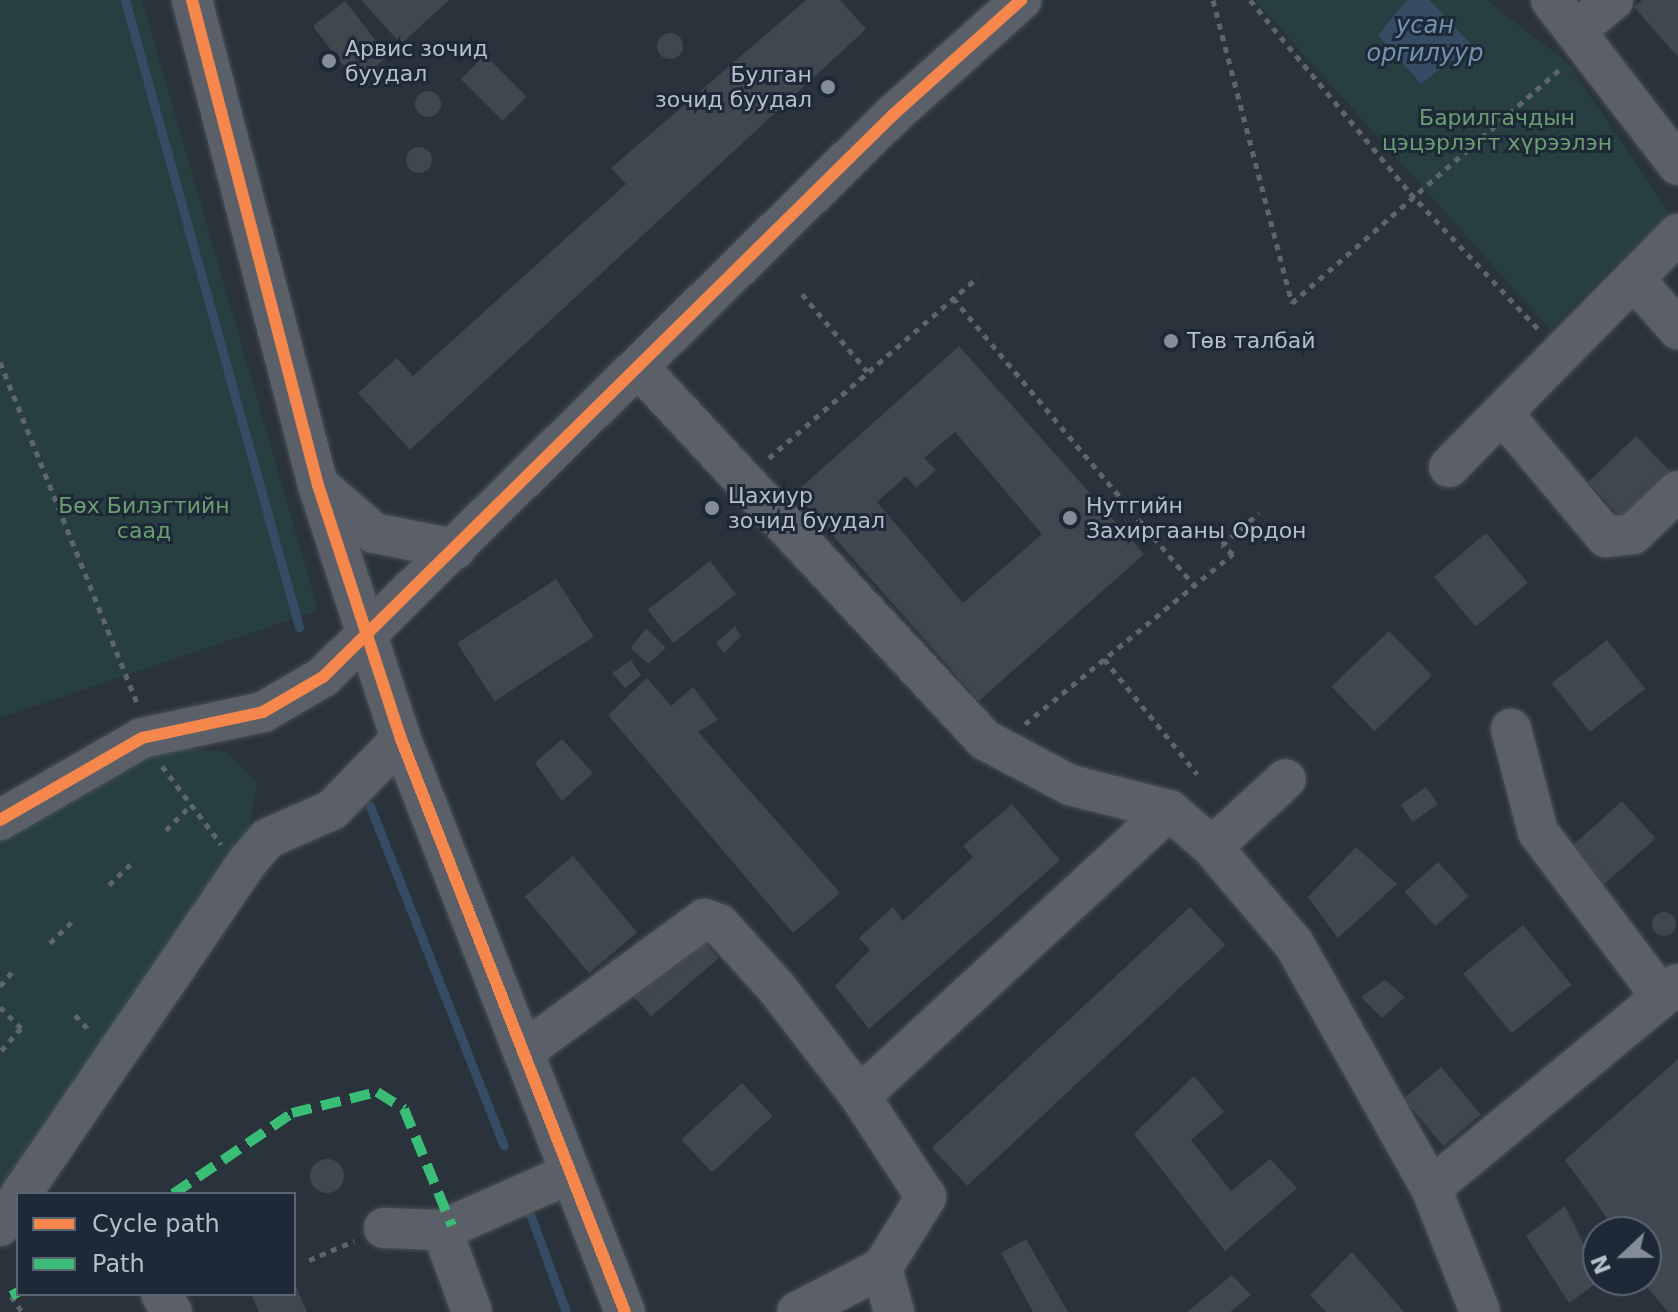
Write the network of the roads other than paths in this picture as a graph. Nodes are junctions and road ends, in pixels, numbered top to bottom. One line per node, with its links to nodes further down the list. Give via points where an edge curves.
1 (192, 0): 14 (street)
2 (1021, 0): 11 (street, via 894,114)
3 (1536, 0): 6 (street)
4 (1551, 0): 6 (street)
5 (1613, 0): 6 (street)
6 (1572, 46): 7 (street)
7 (1678, 165)
8 (1678, 234): 9 (street)
9 (1634, 279): 10 (street); 12 (street)
10 (1678, 329)
11 (641, 370): 16 (street); 21 (street, via 741,483 997,746 1070,785)
12 (1502, 413): 13 (street); 15 (street, via 1606,537 1633,534)
13 (1449, 467)
14 (318, 485): 16 (street, via 374,533); 17 (street)
15 (1678, 491)
16 (455, 549): 17 (street)
17 (371, 635): 19 (street); 22 (street, via 323,677 263,712 142,738)
18 (1511, 729): 24 (street, via 1538,832)
19 (401, 739): 25 (street); 29 (street, via 332,810 268,838)
20 (1286, 779): 23 (street)
21 (1169, 810): 23 (street); 26 (street)
22 (0, 820)
23 (1212, 847): 28 (street, via 1294,944)
24 (1670, 991): 28 (street)
25 (523, 1052): 26 (street, via 704,919 719,924 776,987); 27 (street)
26 (860, 1096): 34 (street, via 926,1197)
27 (555, 1180): 33 (street); 36 (street)
28 (1431, 1188): 39 (street)
29 (23, 1192)
30 (16, 1202): 31 (street)
31 (0, 1226)
32 (384, 1228): 33 (street)
33 (442, 1230): 35 (street)
34 (882, 1268): 37 (street); 38 (street)
35 (472, 1312)
36 (625, 1312)
37 (797, 1312)
38 (894, 1312)
39 (1480, 1312)

